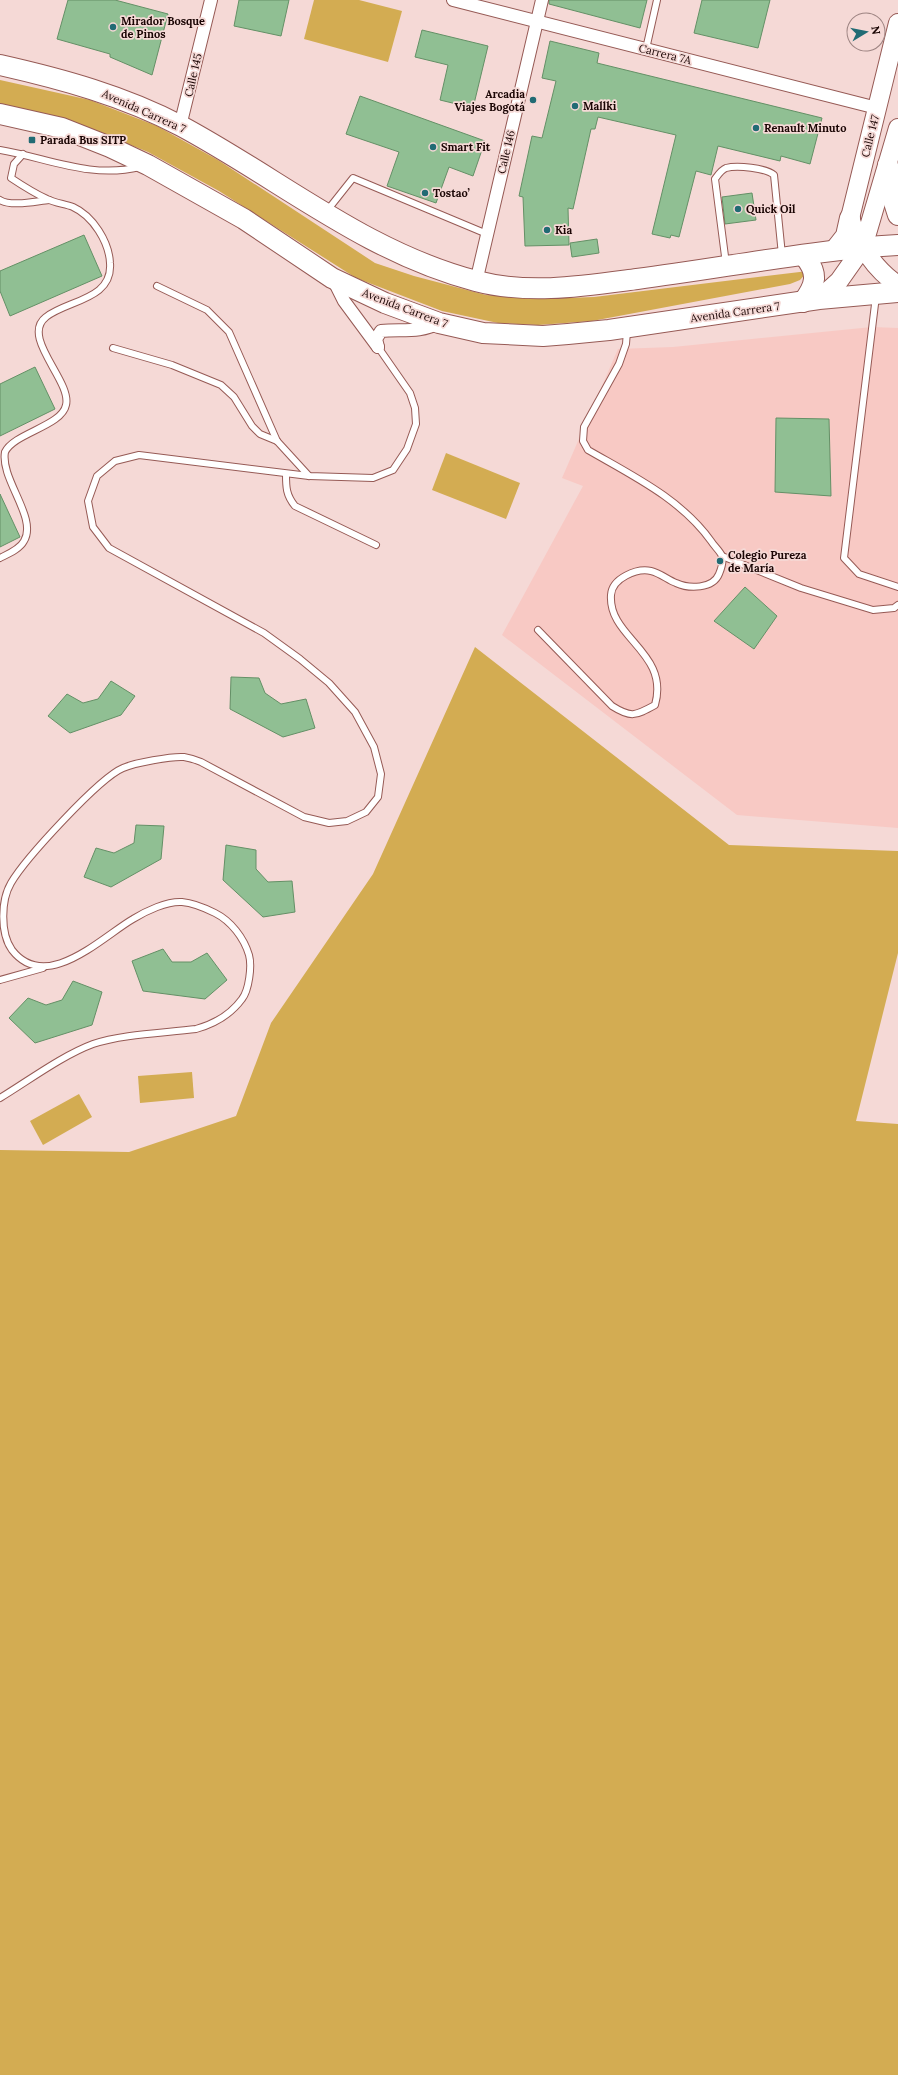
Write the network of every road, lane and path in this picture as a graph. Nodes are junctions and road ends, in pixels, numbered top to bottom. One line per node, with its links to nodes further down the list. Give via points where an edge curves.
1 (211, 0): 11 (street, Calle 145)
2 (453, 0): 5 (street, Carrera 7A)
3 (542, 0): 5 (street, Calle 146)
4 (657, 0): 7 (lane)
5 (537, 21): 7 (street, Carrera 7A); 22 (street, Calle 146)
6 (898, 23): 9 (main road, Calle 147)
7 (646, 49): 9 (street, Carrera 7A)
8 (0, 65): 11 (main road, Avenida Carrera 7, via 66,80 103,92)
9 (877, 108): 21 (main road, Calle 147)
10 (0, 114): 15 (main road, Avenida Carrera 7, via 62,128)
11 (180, 126): 19 (main road, Avenida Carrera 7)
12 (898, 128): 16 (main road)
13 (0, 150): 14 (lane)
14 (23, 154): 15 (lane, via 67,167 91,170 124,170); 18 (lane, via 14,164 11,178)
15 (148, 164): 29 (main road, Avenida Carrera 7, via 244,219)
16 (888, 165): 20 (main road, via 891,193); 24 (main road)
17 (0, 200): 18 (lane, via 22,203)
18 (49, 200): 45 (lane, via 74,208 100,232 107,248 109,277 103,287 46,317 39,326 39,340 66,395 66,406 60,415 14,443 5,452 3,464 7,481 26,522 26,540 20,547)
19 (324, 214): 22 (lane, via 352,178); 30 (main road, Avenida Carrera 7, via 401,255)
20 (898, 215)
21 (850, 218): 24 (main road); 25 (main road, via 846,236)
22 (487, 234): 30 (street, Calle 146)
23 (898, 245): 24 (main road, Avenida Carrera 7)
24 (863, 247): 25 (main road, Avenida Carrera 7); 31 (main road, via 881,271); 35 (main road, via 839,281)
25 (835, 250): 26 (main road, Avenida Carrera 7)
26 (804, 256): 27 (main road, Avenida Carrera 7); 35 (main road, via 810,262 814,273)
27 (782, 259): 28 (main road, Avenida Carrera 7); 28 (lane, via 774,175 764,169 727,168 719,172 715,180)
28 (726, 267): 30 (main road, Avenida Carrera 7, via 554,288 523,289)
29 (332, 278): 36 (main road, Avenida Carrera 7, via 385,303); 38 (street, via 344,301)
30 (476, 282)
31 (898, 285)
32 (157, 286): 40 (lane, via 207,310 229,332)
33 (898, 292): 34 (main road, Avenida Carrera 7)
34 (876, 294): 35 (main road, Avenida Carrera 7); 46 (lane, via 844,558 859,574)
35 (811, 300): 37 (main road, Avenida Carrera 7)
36 (439, 324): 37 (main road, Avenida Carrera 7, via 513,336 562,335); 38 (street, via 416,331 381,331 376,339)
37 (627, 327): 44 (lane, via 626,344 619,364 584,427 583,441 588,450 663,493 706,534)
38 (378, 347): 42 (lane, via 410,393 415,408 416,424 407,449 393,470 373,478)
39 (113, 348): 40 (lane, via 172,365 221,385 234,397 260,434)
40 (277, 441): 42 (lane)
41 (286, 474): 42 (lane); 43 (lane, via 288,498 295,506); 49 (lane, via 139,455 115,461 97,476 88,501 93,527 109,548 264,633 329,683 354,712 374,747 381,774 378,797 366,812 347,821 330,823 304,817 201,762 184,757 122,768 109,775 48,836 11,884)
42 (308, 476)
43 (376, 545)
44 (722, 556): 47 (lane, via 801,588 873,610 894,608); 48 (lane, via 722,567 718,577 711,583 692,587 678,584 651,571 622,577 613,588 612,606 616,620 644,653 658,684 655,705 641,712 626,715 612,706)
45 (0, 558)
46 (898, 587)
47 (898, 605)
48 (538, 630)
49 (2, 911): 50 (lane, via 5,937 12,951)
50 (43, 968): 51 (lane); 52 (lane, via 83,954 133,919 158,907 181,902 203,907 223,918 240,934 250,956 251,973 243,998 224,1017 210,1025 93,1044)
51 (0, 980)
52 (0, 1098)

